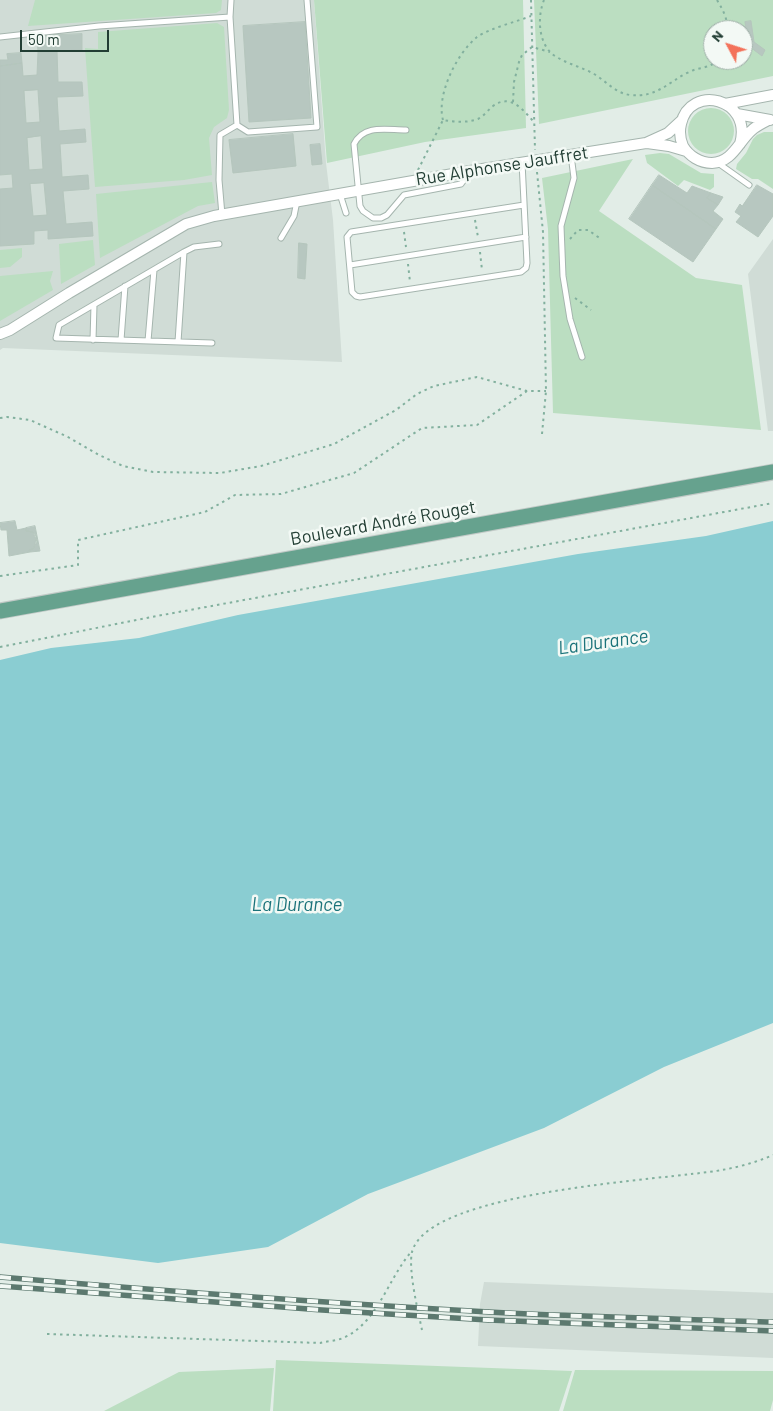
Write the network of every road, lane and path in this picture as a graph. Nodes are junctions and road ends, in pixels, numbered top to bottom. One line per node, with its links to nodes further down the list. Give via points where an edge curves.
1 (231, 0): 7 (lane)
2 (306, 0): 21 (lane, via 317,127 248,132)
3 (531, 0): 6 (path)
4 (544, 0): 11 (path, via 539,20)
5 (717, 0): 8 (path)
6 (531, 16): 10 (path); 17 (path, via 477,37 466,49 446,85 441,112)
7 (230, 17): 9 (lane); 21 (lane)
8 (727, 20)
9 (0, 37)
10 (532, 47): 11 (path); 14 (path, via 519,62); 20 (path)
11 (550, 52): 12 (path, via 620,92 631,95 661,90 691,71)
12 (703, 68)
13 (773, 95): 15 (street, Rue Alphonse Jauffret)
14 (513, 102): 17 (path, via 504,100 480,118 457,122); 20 (path)
15 (725, 104): 16 (street); 19 (street, Rue Alphonse Jauffret, via 717,100 699,102)
16 (737, 114): 18 (street); 24 (street, via 742,128)
17 (443, 120): 31 (path)
18 (770, 120): 24 (street, via 752,130)
19 (681, 121): 23 (street, Rue Alphonse Jauffret, via 668,133); 25 (street, via 680,136)
20 (534, 122): 27 (path)
21 (237, 125): 38 (lane, via 220,135)
22 (406, 130): 33 (lane, via 370,130 358,136 354,144)
23 (646, 142): 25 (street, Rue Alphonse Jauffret); 26 (street, Rue Alphonse Jauffret)
24 (740, 144): 29 (street, via 727,158)
25 (686, 151): 29 (street, Rue Alphonse Jauffret, via 700,161)
26 (571, 155): 27 (street, Rue Alphonse Jauffret); 49 (lane, via 574,178 560,226)
27 (536, 160): 28 (street, Rue Alphonse Jauffret); 61 (path, via 543,232)
28 (522, 162): 30 (street, Rue Alphonse Jauffret); 36 (lane)
29 (717, 162): 32 (lane)
30 (470, 171): 31 (street, Rue Alphonse Jauffret); 39 (lane, via 460,184 404,194 387,215)
31 (415, 180): 33 (street, Rue Alphonse Jauffret)
32 (749, 185)
33 (358, 190): 34 (street, Rue Alphonse Jauffret); 39 (lane, via 360,206)
34 (340, 194): 35 (street, Rue Alphonse Jauffret); 37 (lane)
35 (297, 201): 38 (street, Rue Alphonse Jauffret); 42 (lane, via 294,216)
36 (524, 205): 40 (lane); 41 (lane)
37 (346, 213)
38 (222, 214): 53 (street, Rue Alphonse Jauffret, via 186,224)
39 (373, 218): 40 (lane)
40 (374, 229): 47 (lane, via 349,234)
41 (526, 237): 47 (lane); 47 (lane, via 527,263 522,272 360,297 352,292)
42 (281, 238)
43 (601, 239): 45 (path, via 588,230 578,230)
44 (219, 244): 46 (lane, via 194,247)
45 (566, 244)
46 (184, 252): 48 (lane); 57 (lane)
47 (350, 266)
48 (154, 270): 50 (lane); 56 (lane)
49 (563, 276): 52 (path, via 570,293); 59 (lane, via 570,319)
50 (125, 286): 51 (lane); 55 (lane)
51 (94, 305): 54 (lane); 54 (lane, via 60,325 56,338)
52 (591, 310)
53 (0, 334)
54 (93, 340): 55 (lane)
55 (121, 340): 56 (lane)
56 (148, 341): 57 (lane)
57 (178, 342): 58 (lane)
58 (212, 343)
59 (582, 357)
60 (527, 391): 61 (path); 62 (path, via 476,377 434,386 334,444 261,466 220,473 153,472 123,466 30,420); 66 (path, via 477,426 422,428 354,473 281,494 235,495 205,512 78,540 78,565)
61 (546, 391): 63 (path)
62 (0, 418)
63 (542, 434)
64 (773, 472): 67 (main road, Boulevard André Rouget)
65 (773, 503): 68 (path)
66 (0, 576)
67 (0, 611)
68 (0, 647)
69 (773, 1155): 70 (path, via 722,1170 570,1188 487,1206 429,1229)
70 (412, 1251): 71 (path); 72 (path, via 369,1316 342,1338 320,1342)
71 (422, 1330)
72 (47, 1334)

